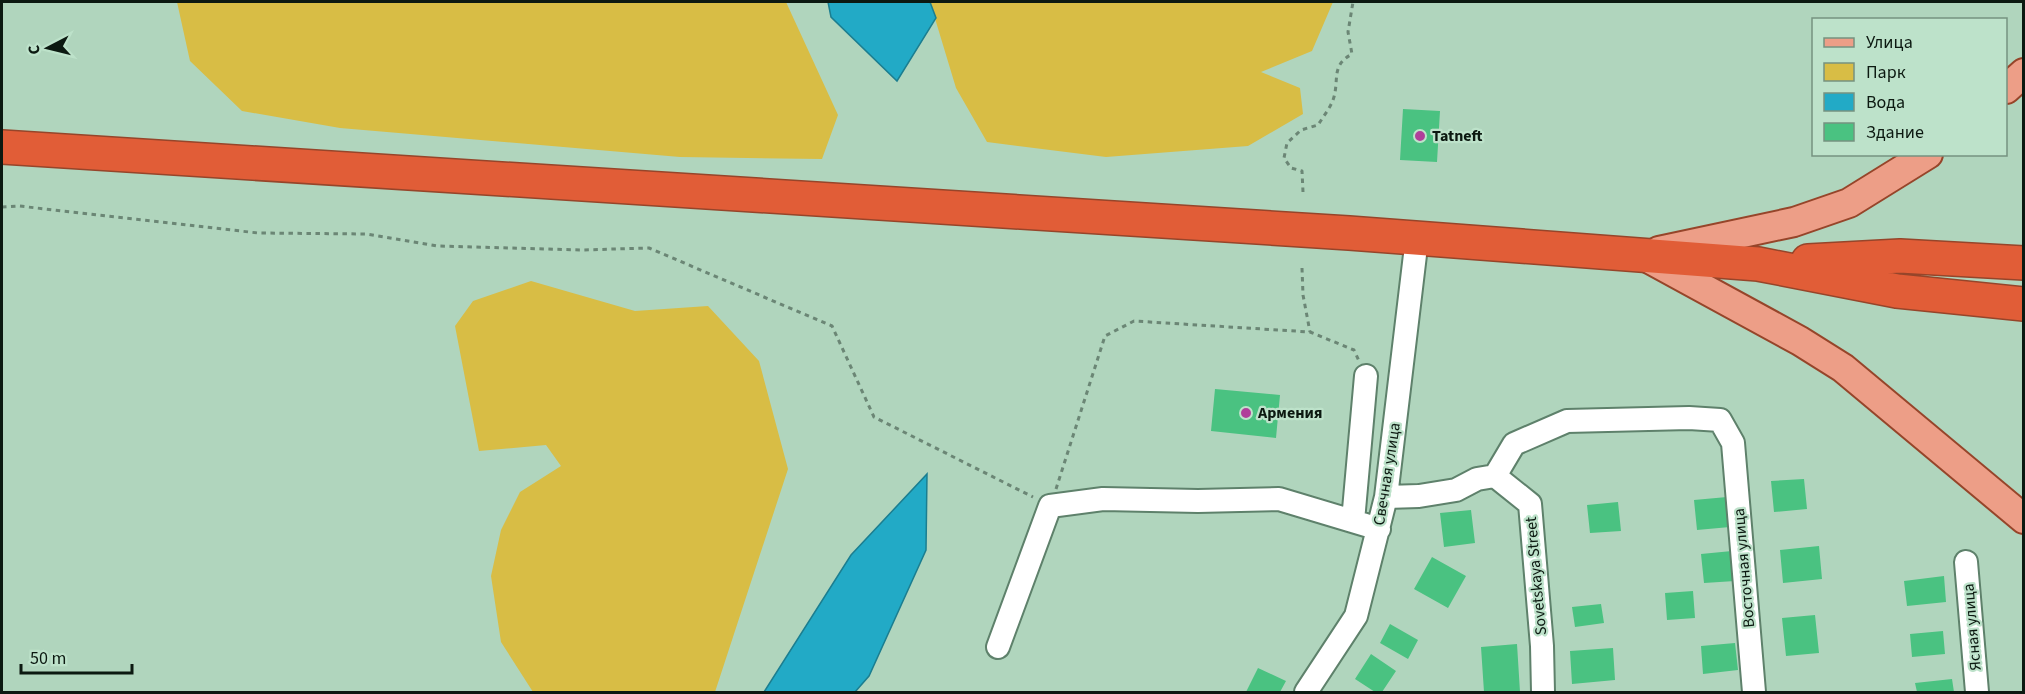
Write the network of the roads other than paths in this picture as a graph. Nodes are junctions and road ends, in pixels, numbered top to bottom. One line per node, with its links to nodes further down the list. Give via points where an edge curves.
1 (2024, 73): 2 (main road)
2 (2007, 88)
3 (2, 147): 5 (highway)
4 (1925, 156): 6 (main road, via 1849,202 1794,222)
5 (1417, 238): 6 (highway); 12 (street, Свечная улица)
6 (1641, 255): 8 (highway); 13 (main road, via 1791,335 1843,368)
7 (2024, 263): 8 (highway, via 1900,256)
8 (1758, 264): 9 (highway, via 1897,291)
9 (2024, 304)
10 (1366, 376): 14 (street)
11 (1495, 476): 12 (street, via 1477,479 1456,490); 19 (street, Sovetskaya Street, via 1530,504); 20 (street, Восточная улица, via 1514,444 1567,421 1720,420 1733,443)
12 (1386, 497): 15 (street, Свечная улица)
13 (2024, 519)
14 (1353, 521): 15 (street); 17 (street, via 1279,499 1103,499 1050,506)
15 (1379, 529): 18 (street, Свечная улица, via 1356,616)
16 (1966, 562): 21 (street, Ясная улица)
17 (998, 648)
18 (1306, 693)
19 (1543, 693)
20 (1754, 693)
21 (1977, 693)

